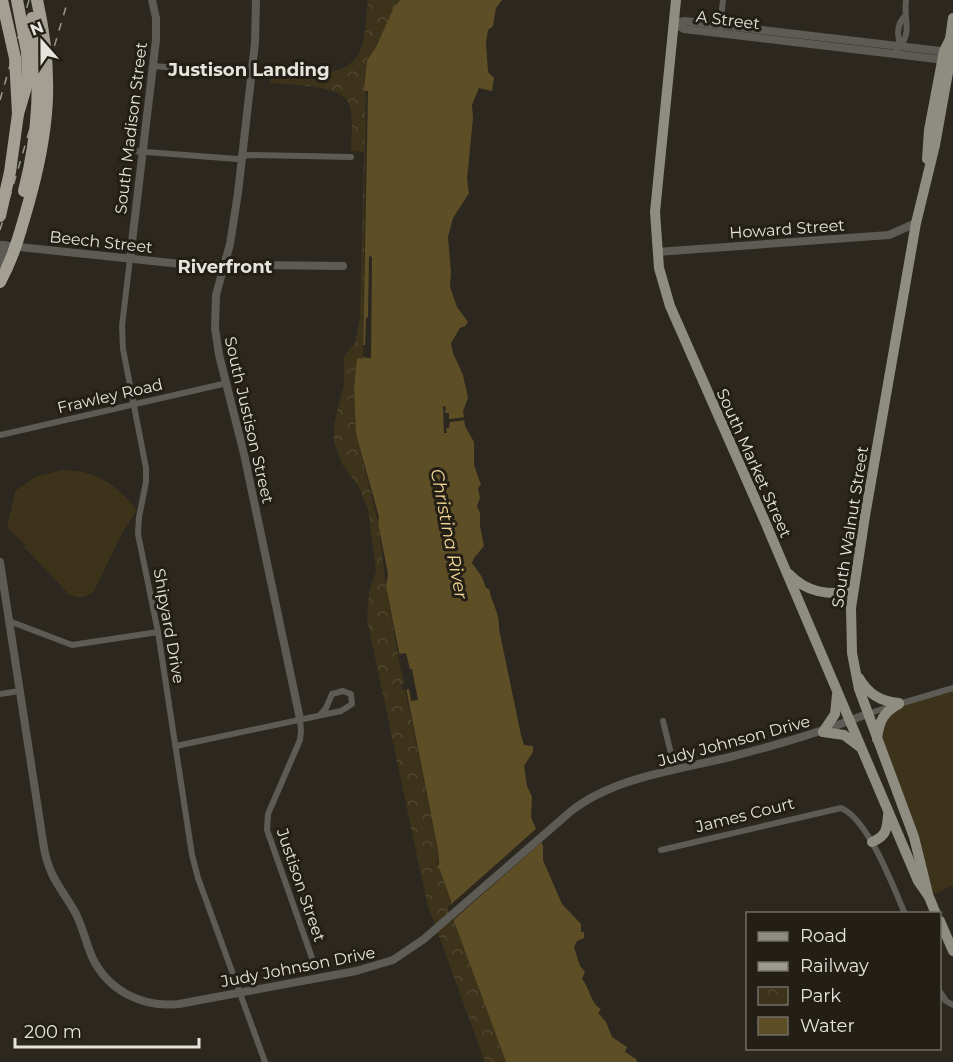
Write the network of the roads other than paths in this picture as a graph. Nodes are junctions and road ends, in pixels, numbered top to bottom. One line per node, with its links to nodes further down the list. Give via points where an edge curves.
1 (2, 0): 18 (highway, bridge, via 15,58)
2 (16, 0): 18 (highway, bridge, via 27,52 28,80)
3 (29, 0): 31 (highway, bridge, via 38,66 35,142)
4 (36, 0): 32 (highway, bridge, via 47,66 45,133 14,256)
5 (152, 0): 16 (street, South Madison Street, via 156,27)
6 (256, 0): 17 (street, South Justison Street)
7 (676, 0): 11 (main road, South Market Street)
8 (723, 0): 12 (street)
9 (906, 0): 13 (street, via 904,17 908,23)
10 (953, 18): 15 (main road, South Walnut Street)
11 (673, 23): 12 (street, A Street, via 683,21); 26 (main road, South Market Street, via 657,185)
12 (720, 29): 13 (street, A Street); 14 (street, A Street)
13 (901, 46): 14 (street); 15 (street, A Street)
14 (894, 54): 15 (street, A Street)
15 (949, 56): 24 (main road, South Walnut Street, via 935,145)
16 (153, 66): 17 (street); 20 (street, South Madison Street)
17 (252, 74): 21 (street, South Justison Street)
18 (18, 114): 23 (highway)
19 (133, 151): 20 (street)
20 (142, 152): 21 (street); 27 (street, South Madison Street)
21 (242, 157): 22 (street); 29 (street, South Justison Street, via 233,227)
22 (351, 157)
23 (0, 216)
24 (916, 223): 26 (street, Howard Street, via 889,235); 38 (main road, South Walnut Street)
25 (3, 245): 27 (street, Beech Street); 28 (street)
26 (657, 252): 37 (main road, South Market Street, via 672,313)
27 (130, 259): 29 (street, Beech Street); 34 (street, Shipyard Drive, via 122,342)
28 (0, 263)
29 (223, 265): 30 (street, Beech Street); 33 (street, South Justison Street, via 214,322)
30 (343, 266)
31 (0, 276)
32 (0, 282)
33 (227, 383): 34 (street, Frawley Road); 49 (street, South Justison Street)
34 (133, 404): 35 (street, Frawley Road); 40 (street, Shipyard Drive, via 146,468 138,534)
35 (0, 435)
36 (0, 562): 39 (street, Judy Johnson Drive)
37 (785, 569): 38 (main road, via 808,589); 44 (main road, South Market Street)
38 (853, 592): 41 (main road, South Walnut Street, via 851,635)
39 (9, 621): 40 (street, via 72,645); 43 (street, Judy Johnson Drive)
40 (158, 632): 54 (street, Shipyard Drive)
41 (855, 670): 46 (main road, via 870,692 889,703); 47 (main road, South Walnut Street)
42 (953, 688): 46 (street)
43 (20, 691): 45 (street); 66 (street, Judy Johnson Drive, via 46,861 103,974 126,994 153,1004 179,1004)
44 (837, 691): 51 (main road, South Market Street); 52 (main road, via 835,714)
45 (0, 694)
46 (900, 704): 47 (street); 53 (main road, via 882,717)
47 (867, 714): 51 (street, Judy Johnson Drive); 53 (main road, South Walnut Street)
48 (320, 715): 48 (street, via 348,708 353,701 351,694 332,694); 49 (street)
49 (300, 719): 54 (street); 65 (street, Justison Street, via 300,740 268,814 267,830)
50 (663, 721): 56 (street)
51 (851, 721): 52 (street, Judy Johnson Drive); 55 (main road, South Market Street)
52 (823, 732): 55 (main road, via 844,735); 56 (street, Judy Johnson Drive)
53 (877, 740): 60 (main road, South Walnut Street, via 914,837)
54 (176, 746): 66 (street, Shipyard Drive, via 193,862)
55 (862, 748): 57 (main road, South Market Street)
56 (675, 770): 66 (street, Judy Johnson Drive, via 623,784 575,807 407,952 376,966)
57 (888, 811): 58 (main road, via 886,833); 60 (main road, South Market Street, via 918,881)
58 (872, 842): 59 (street, James Court, via 849,812 835,807); 61 (street)
59 (661, 850)
60 (929, 897): 62 (main road, South Market Street)
61 (904, 912)
62 (935, 912)
63 (941, 925): 64 (main road)
64 (953, 951)
65 (312, 958)
66 (240, 993): 69 (street, Shipyard Drive)
67 (941, 995): 68 (street)
68 (953, 1005)
69 (265, 1062)

